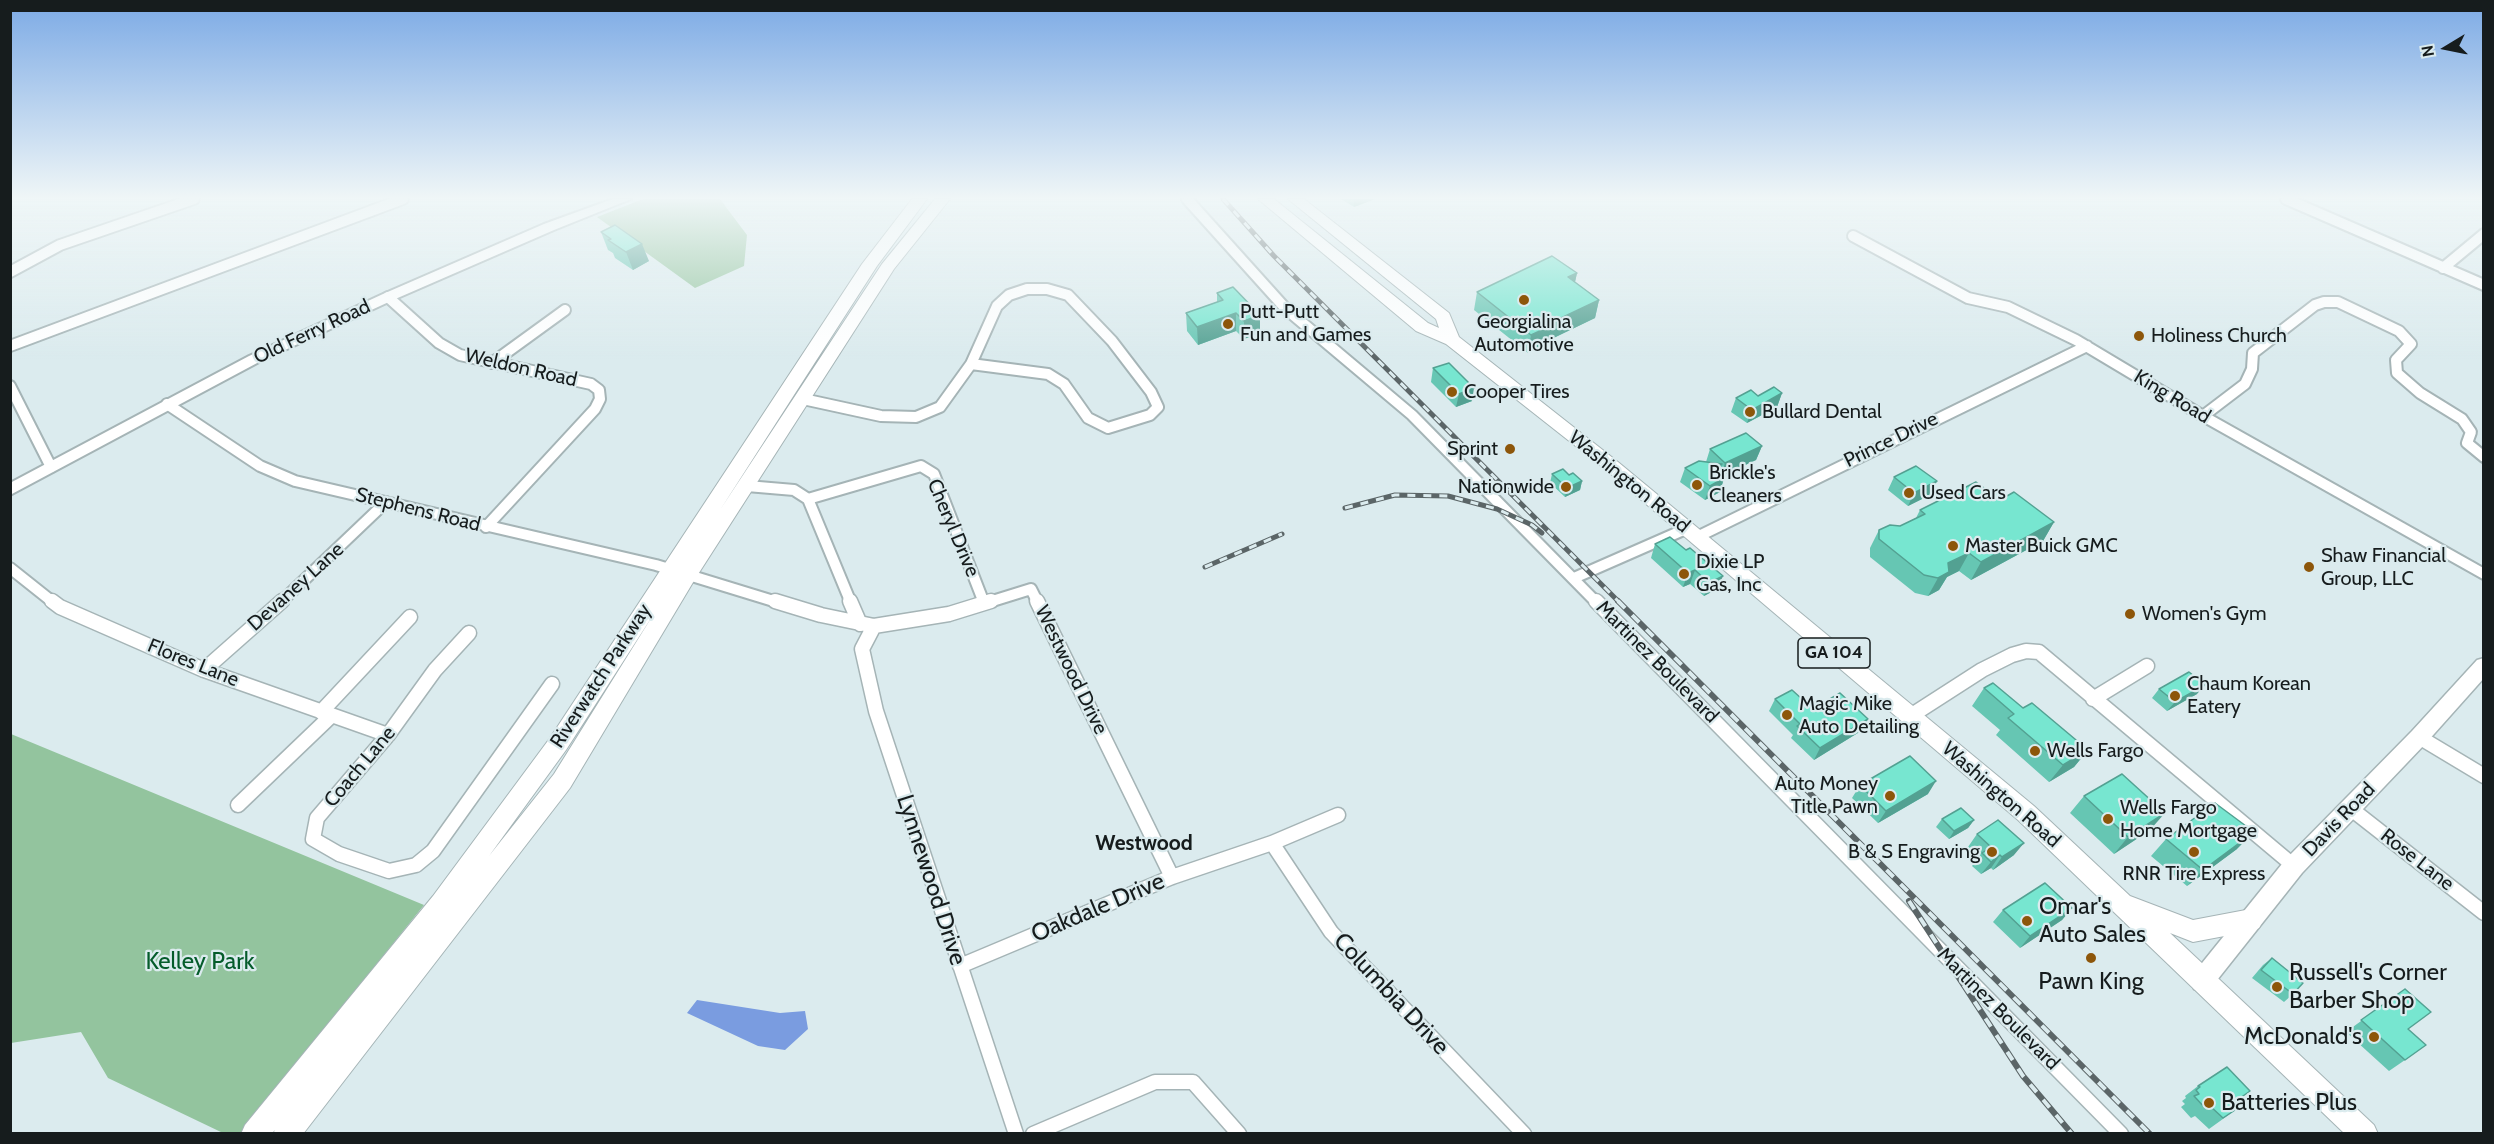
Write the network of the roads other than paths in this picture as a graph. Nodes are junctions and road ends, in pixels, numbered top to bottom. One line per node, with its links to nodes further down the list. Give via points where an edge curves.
1 (44, 252): 13 (street)
2 (260, 252): 18 (street)
3 (491, 252): 15 (street, Old Ferry Road)
4 (879, 252): 35 (main road, Riverwatch Parkway)
5 (900, 252): 23 (main road, Riverwatch Parkway)
6 (1235, 252): 37 (street, Martinez Boulevard, via 1286,309 1404,407)
7 (1330, 252): 17 (main road, Washington Road / GA 104, via 1422,327)
8 (1362, 252): 17 (main road, Washington Road / GA 104, via 1443,317)
9 (1883, 252): 19 (street, King Road, via 1968,298 2008,307)
10 (2407, 252): 12 (street)
11 (2462, 252): 12 (street)
12 (2443, 268): 14 (street)
13 (10, 272)
14 (2484, 285)
15 (388, 297): 20 (street, Weldon Road, via 448,350); 24 (street, Old Ferry Road)
16 (565, 310): 20 (street)
17 (1452, 340): 33 (main road, Washington Road / GA 104)
18 (10, 346)
19 (2087, 346): 25 (street, King Road); 33 (street, Prince Drive)
20 (492, 363): 32 (street, Weldon Road, via 591,384 599,390 600,399)
21 (971, 364): 21 (street, via 1048,374 1064,384 1088,418 1108,429 1149,416 1158,407 1112,341 1078,303 1068,295 1047,289 1027,289 1009,295 997,306); 23 (street, via 940,407 916,417 881,416)
22 (10, 386): 27 (street)
23 (803, 399): 28 (main road, Riverwatch Parkway)
24 (167, 404): 27 (street, Old Ferry Road); 31 (street, Stephens Road, via 276,474)
25 (2203, 416): 26 (street, via 2245,384 2252,369 2253,353 2315,305 2338,302 2399,332 2411,344 2396,360 2397,374 2462,419 2471,432 2467,443); 36 (street, King Road)
26 (2484, 457)
27 (51, 467): 29 (street, Old Ferry Road)
28 (747, 486): 30 (street, via 794,490); 35 (main road, Riverwatch Parkway)
29 (10, 490)
30 (808, 499): 38 (street, Cheryl Drive, via 921,466 934,474); 40 (street)
31 (386, 502): 32 (street, Stephens Road); 44 (street, Devaney Lane, via 309,578)
32 (486, 526): 35 (street, Stephens Road)
33 (1693, 532): 37 (street, Prince Drive); 48 (main road, Washington Road / GA 104)
34 (10, 568): 44 (street, Flores Lane, via 60,607)
35 (679, 572): 40 (street, Westwood Drive); 63 (main road, Riverwatch Parkway, via 448,894); 64 (main road, Riverwatch Parkway, via 562,781)
36 (2484, 574)
37 (1574, 578): 69 (street, Martinez Boulevard)
38 (984, 603): 40 (street, Westwood Drive, via 915,621); 57 (street, Westwood Drive, via 1031,589)
39 (410, 617): 47 (street)
40 (867, 625): 61 (street, Lynnewood Drive, via 862,649 876,711)
41 (469, 633): 49 (street, Coach Lane, via 435,670)
42 (2484, 665): 50 (main road, Davis Road)
43 (2147, 666): 46 (street)
44 (204, 670): 47 (street, Flores Lane)
45 (552, 684): 49 (street, Coach Lane, via 433,851 416,865 389,871 339,854 313,839 317,818)
46 (2093, 699): 48 (street, via 2039,652 2026,651 1982,670); 56 (street)
47 (326, 714): 49 (street, Flores Lane); 52 (street)
48 (1909, 717): 58 (main road, Washington Road / GA 104, via 2026,813)
49 (388, 735)
50 (2419, 737): 51 (street); 53 (main road, Davis Road)
51 (2484, 776)
52 (238, 805)
53 (2350, 808): 56 (main road, Davis Road); 59 (street, Rose Lane)
54 (1338, 815): 55 (street, Oakdale Drive)
55 (1272, 843): 57 (street, Oakdale Drive); 68 (street, Columbia Drive, via 1331,932)
56 (2294, 866): 60 (main road, Davis Road)
57 (1172, 877): 61 (street, Oakdale Drive)
58 (2121, 904): 60 (main road, via 2193,931); 62 (main road, Washington Road / GA 104)
59 (2484, 913)
60 (2251, 920): 62 (main road, Davis Road)
61 (960, 966): 65 (street, Lynnewood Drive)
62 (2202, 981): 70 (main road, Washington Road / GA 104)
63 (254, 1134)
64 (286, 1134)
65 (1016, 1134)
66 (1033, 1134): 67 (street, via 1155,1082 1193,1082)
67 (1239, 1134)
68 (1524, 1134)
69 (2121, 1134)
70 (2364, 1134)

